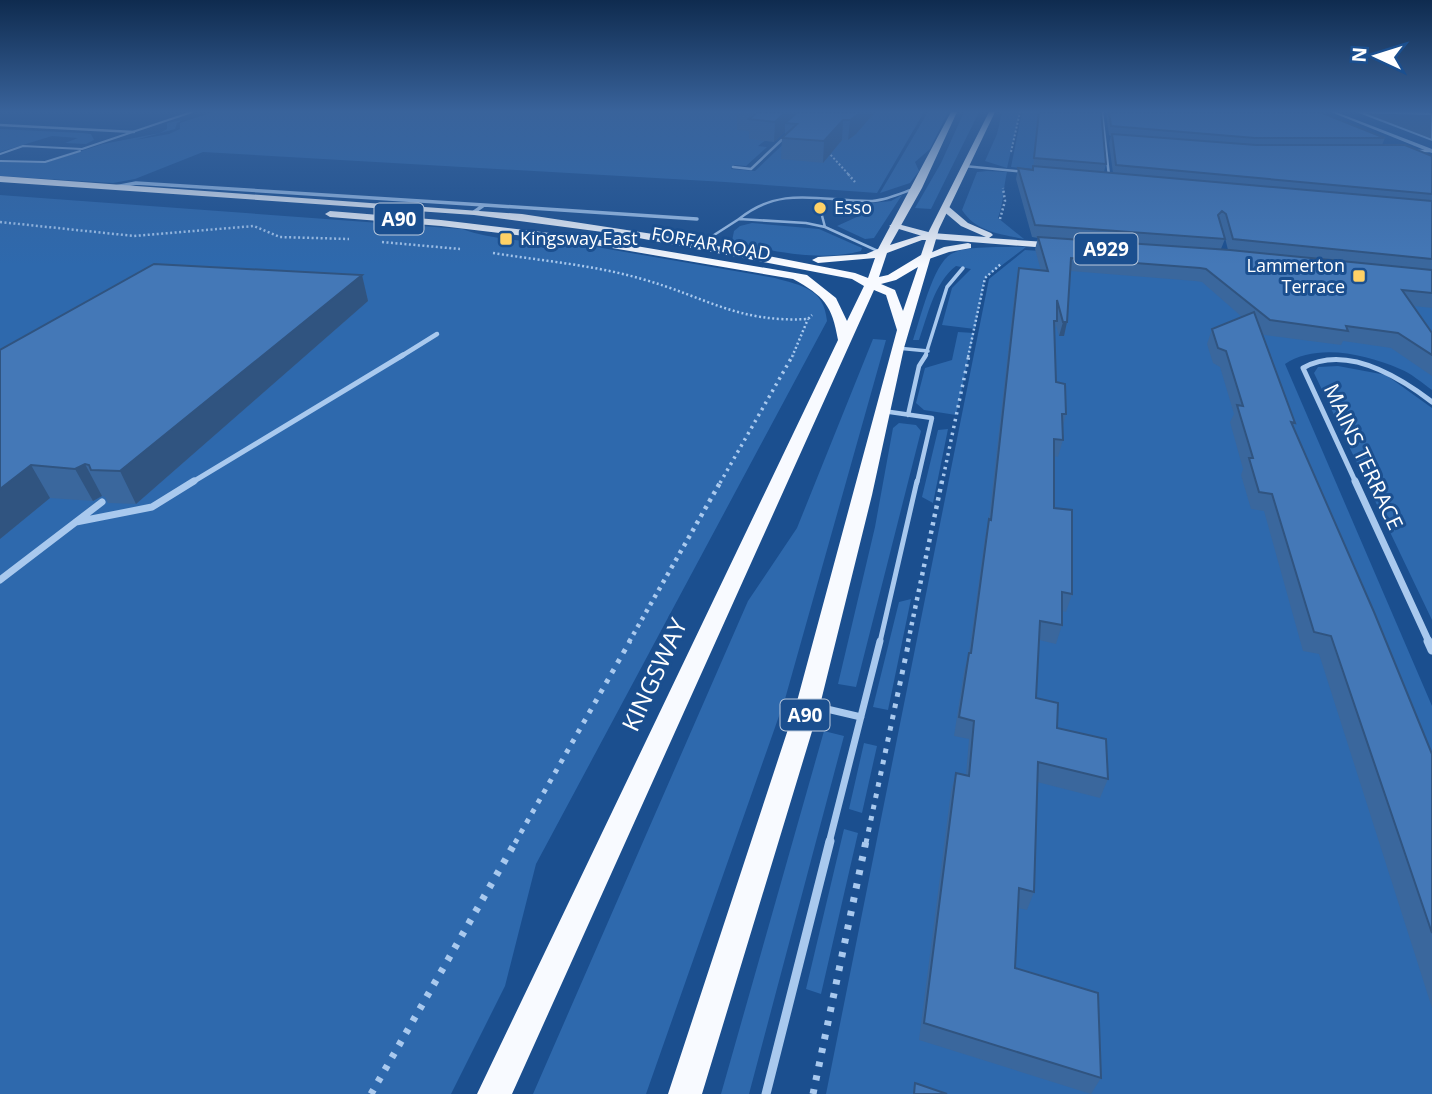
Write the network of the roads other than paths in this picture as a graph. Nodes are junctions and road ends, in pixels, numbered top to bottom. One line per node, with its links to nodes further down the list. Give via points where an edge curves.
1 (757, 163): 6 (street, via 751,169)
2 (929, 163): 11 (highway)
3 (966, 163): 5 (highway)
4 (1107, 163): 9 (street, via 1109,180)
5 (964, 166): 7 (street); 15 (highway)
6 (733, 167)
7 (1033, 172)
8 (0, 179): 10 (highway, FORFAR ROAD / A90)
9 (1096, 179)
10 (115, 187): 14 (street, FORFAR ROAD, via 136,183); 16 (highway, FORFAR ROAD / A90)
11 (917, 188): 12 (lane, via 872,201); 21 (highway)
12 (824, 198): 13 (lane); 20 (lane, via 789,195 748,209)
13 (822, 204)
14 (484, 205): 16 (street); 19 (street, FORFAR ROAD)
15 (945, 208): 23 (highway); 24 (main road, A929, via 966,227)
16 (474, 212): 25 (highway, FORFAR ROAD / A90, via 542,218)
17 (821, 212): 22 (lane)
18 (319, 213): 31 (highway, FORFAR ROAD / A90, via 545,235)
19 (697, 219)
20 (738, 219): 22 (lane); 25 (lane)
21 (894, 226): 23 (main road, A929); 27 (highway)
22 (825, 227): 27 (lane)
23 (932, 236): 24 (main road, A929); 27 (highway); 29 (highway)
24 (1004, 242): 26 (main road, A929); 29 (main road, A929, via 947,249)
25 (701, 244): 28 (highway, FORFAR ROAD / A90)
26 (1066, 246)
27 (881, 253): 28 (highway, A90, via 833,260); 32 (highway)
28 (757, 255): 32 (highway, FORFAR ROAD / A90)
29 (926, 257): 32 (highway, FORFAR ROAD / A90, via 905,272); 34 (highway)
30 (963, 268): 36 (lane, via 947,288)
31 (796, 276): 32 (highway, FORFAR ROAD / A90); 35 (highway, A90, via 827,295 841,314)
32 (872, 282): 34 (highway, via 891,293); 35 (highway, KINGSWAY)
33 (437, 334): 41 (street, via 152,507)
34 (900, 339): 36 (lane); 38 (highway, A90)
35 (845, 343): 46 (highway, KINGSWAY)
36 (928, 351): 39 (lane, via 919,366)
37 (1432, 402): 43 (street, MAINS TERRACE, via 1394,375 1368,366 1326,361 1310,362 1303,368)
38 (881, 411): 39 (lane); 44 (highway, A90)
39 (908, 415): 45 (lane, via 932,418)
40 (102, 502): 41 (street)
41 (76, 522): 42 (street)
42 (0, 580)
43 (1432, 650)
44 (808, 705): 45 (lane); 47 (highway, A90)
45 (861, 717): 48 (lane)
46 (494, 1094)
47 (685, 1094)
48 (766, 1094)

